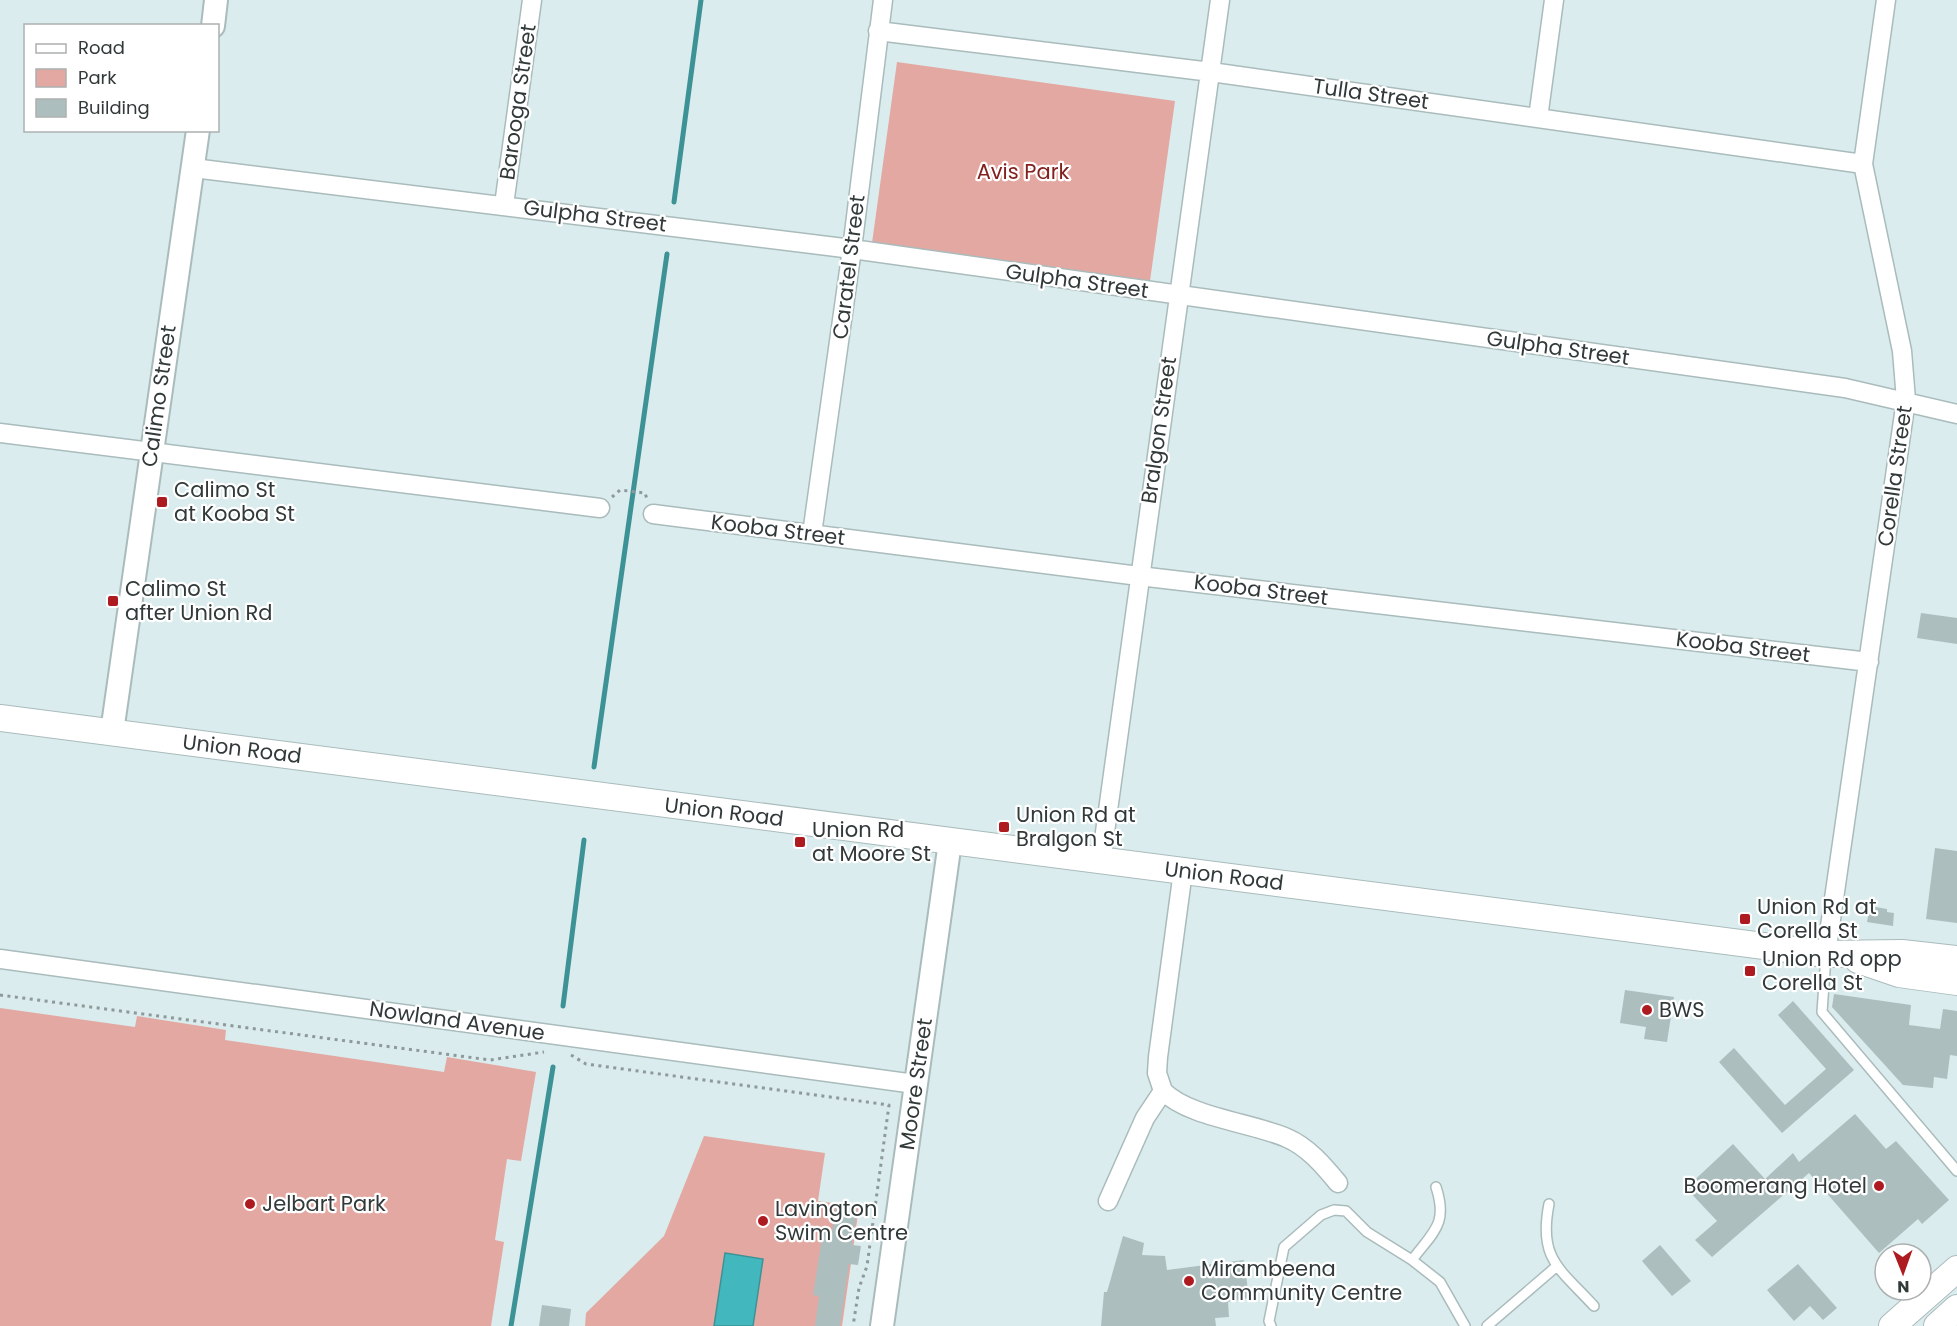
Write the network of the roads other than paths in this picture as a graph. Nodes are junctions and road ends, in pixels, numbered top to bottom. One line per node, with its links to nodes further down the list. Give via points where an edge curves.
1 (216, 0): 7 (street)
2 (532, 0): 14 (street, Barooga Street)
3 (883, 0): 8 (street, Caratel Street)
4 (1220, 0): 9 (street, Bralgon Street)
5 (1554, 0): 10 (street)
6 (1886, 0): 12 (street, Corella Street)
7 (213, 24)
8 (878, 31): 9 (street, Tulla Street); 15 (street, Caratel Street)
9 (1211, 72): 10 (street, Tulla Street); 16 (street, Bralgon Street)
10 (1538, 118): 12 (street, Tulla Street)
11 (198, 132): 13 (street, Calimo Street)
12 (1863, 164): 17 (street, Corella Street, via 1902,351)
13 (193, 168): 14 (street, Gulpha Street); 20 (street, Calimo Street)
14 (504, 205): 15 (street, Gulpha Street)
15 (852, 249): 16 (street, Gulpha Street); 23 (street, Caratel Street)
16 (1178, 296): 17 (street, Gulpha Street, via 1845,388); 24 (street, Bralgon Street)
17 (1906, 400): 18 (street, Gulpha Street); 25 (street, Corella Street)
18 (1957, 414)
19 (0, 433): 20 (street)
20 (151, 452): 21 (street); 27 (street, Calimo Street)
21 (600, 508)
22 (653, 514): 23 (street, Kooba Street)
23 (813, 534): 24 (street, Kooba Street)
24 (1139, 576): 25 (street, Kooba Street); 29 (street, Bralgon Street)
25 (1869, 662): 31 (street, Corella Street)
26 (0, 718): 27 (main road, Union Road)
27 (112, 732): 28 (main road, Union Road)
28 (950, 842): 29 (main road, Union Road); 35 (street, Moore Street)
29 (1101, 861): 30 (main road, Union Road)
30 (1183, 871): 31 (main road, Union Road); 36 (street, via 1158,1057)
31 (1834, 954): 33 (main road, Union Road, via 1902,952); 34 (main road, Union Road, via 1899,974); 37 (lane, via 1822,1012)
32 (0, 959): 35 (street, Nowland Avenue)
33 (1957, 959)
34 (1957, 982)
35 (915, 1084): 48 (street, Moore Street)
36 (1162, 1091): 38 (street, via 1187,1106 1288,1138 1307,1150); 40 (street, via 1145,1118)
37 (1957, 1171)
38 (1338, 1183)
39 (1436, 1187): 42 (lane, via 1442,1215)
40 (1108, 1200)
41 (1549, 1204): 43 (lane, via 1545,1227 1547,1251)
42 (1412, 1260): 49 (lane, via 1367,1232 1346,1211 1321,1215 1284,1248); 50 (lane, via 1440,1282)
43 (1557, 1266): 45 (lane); 51 (lane)
44 (1957, 1269): 47 (main road)
45 (1594, 1306)
46 (1957, 1308): 52 (main road)
47 (1901, 1323)
48 (882, 1326)
49 (1271, 1326)
50 (1465, 1326)
51 (1487, 1326)
52 (1937, 1326)

